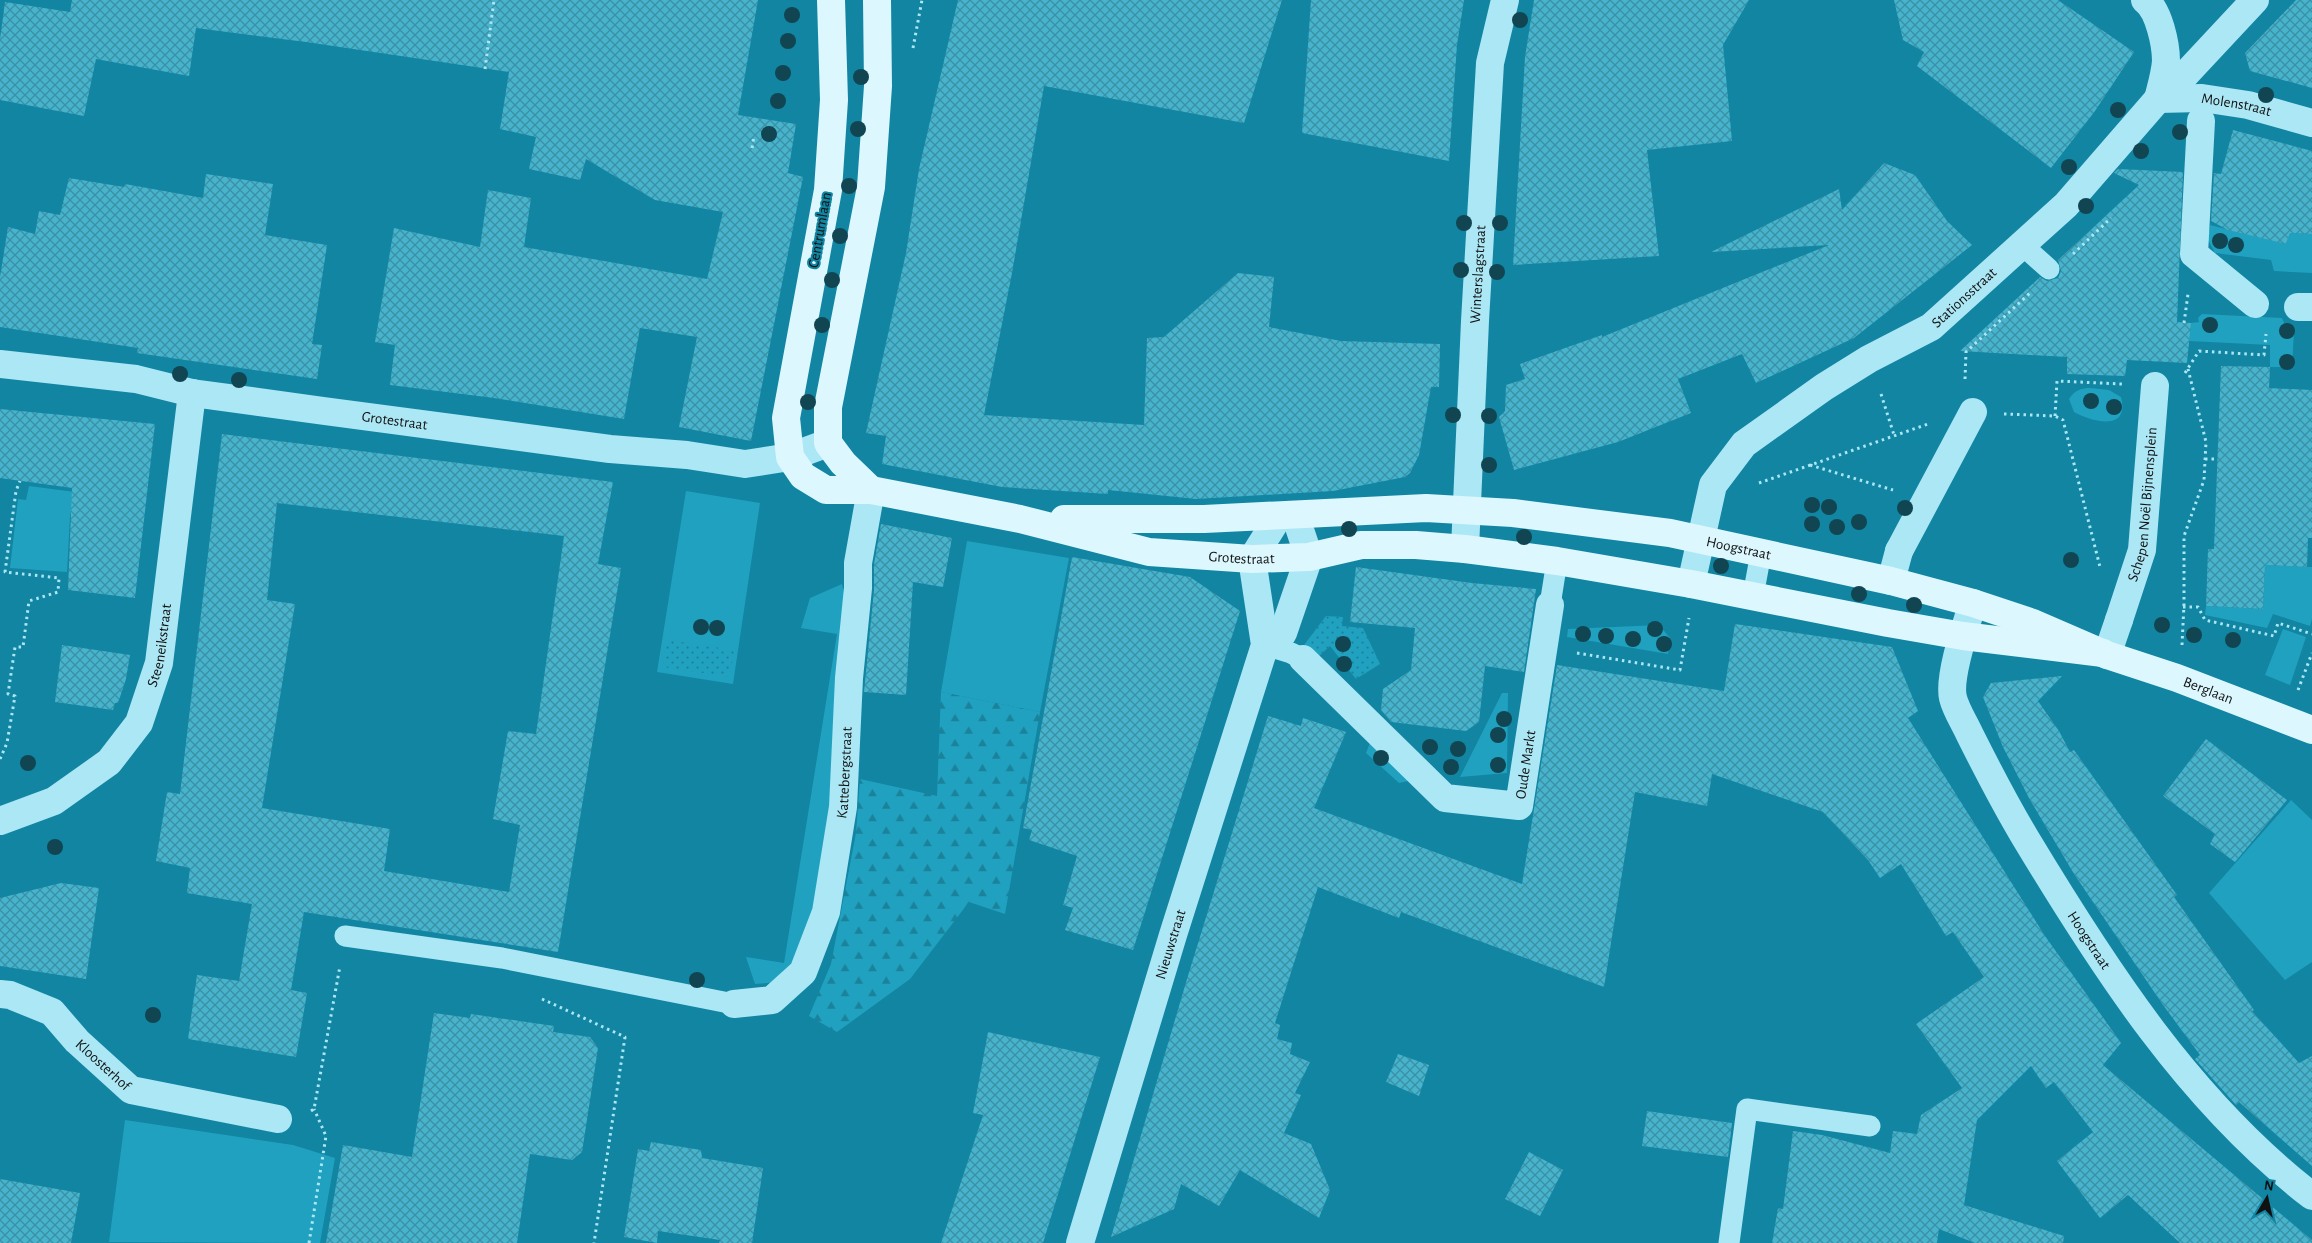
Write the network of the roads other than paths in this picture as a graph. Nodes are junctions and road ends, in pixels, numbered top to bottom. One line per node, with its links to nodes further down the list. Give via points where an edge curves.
1 (831, 0): 17 (main road, Centrumlaan, via 834,100 828,190 786,418)
2 (877, 0): 16 (main road, via 878,86 871,187 828,407)
3 (1505, 0): 19 (street, Winterslagstraat, via 1490,63)
4 (2145, 0): 6 (street, via 2150,3 2162,30 2166,60)
5 (2255, 0): 6 (street, Stationsstraat)
6 (2158, 99): 8 (street, Molenstraat, via 2211,99 2248,105); 9 (street, Stationsstraat, via 2066,205)
7 (2201, 121): 11 (street, via 2194,254)
8 (2312, 123)
9 (2021, 244): 10 (lane); 22 (street, Stationsstraat, via 1931,326 1832,382 1744,444 1713,485)
10 (2058, 264)
11 (2261, 315)
12 (0, 364): 14 (street, Grotestraat, via 136,379)
13 (2155, 386): 35 (street, Schepen Noël Bijnensplein, via 2142,550)
14 (192, 392): 17 (street, Grotestraat, via 610,449 687,454 745,464); 38 (street, Steeneikstraat, via 159,663 138,723 109,762 54,801)
15 (1973, 412): 28 (street, via 1899,551)
16 (828, 443): 17 (street, Grotestraat); 18 (main road)
17 (790, 457): 18 (main road, Grotestraat, via 803,476 826,490)
18 (871, 490): 21 (main road, Grotestraat); 41 (street, Kattebergstraat, via 858,563 843,807 826,912 803,972 772,1000)
19 (1467, 511): 20 (main road, Grotestraat, via 1426,508); 22 (main road, Hoogstraat, via 1513,513); 23 (street, Winterslagstraat)
20 (1287, 516): 21 (main road, Grotestraat, via 1154,520); 25 (street); 26 (street)
21 (1020, 519): 26 (main road, Grotestraat, via 1149,552)
22 (1702, 540): 24 (main road, Hoogstraat); 29 (street, Stationsstraat)
23 (1465, 549): 25 (main road, Grotestraat, via 1416,544 1361,545); 27 (main road)
24 (1761, 553): 28 (main road, Hoogstraat); 30 (lane)
25 (1309, 557): 26 (main road, Grotestraat); 34 (street, via 1283,633)
26 (1252, 559): 34 (street, Nieuwstraat)
27 (1557, 561): 29 (main road); 32 (lane, Oude Markt)
28 (1891, 581): 31 (main road, Hoogstraat)
29 (1691, 584): 30 (main road)
30 (1753, 596): 33 (main road)
31 (1972, 603): 33 (street, Hoogstraat); 35 (main road, Berglaan, via 2033,622)
32 (1550, 604): 36 (street, Oude Markt, via 1519,806 1445,798)
33 (1963, 636): 35 (main road, Berglaan); 44 (street, Hoogstraat, via 1953,698 1996,789 2082,932 2162,1044 2233,1127)
34 (1266, 645): 36 (lane, Oude Markt); 45 (street, Nieuwstraat, via 1173,935)
35 (2105, 654): 37 (main road, Berglaan)
36 (1303, 659)
37 (2312, 730)
38 (0, 822)
39 (345, 936): 41 (lane, via 502,958)
40 (0, 994): 42 (street, Kloosterhof, via 52,1012 76,1041 131,1090)
41 (734, 1004)
42 (278, 1119)
43 (1870, 1126): 46 (lane, via 1747,1110)
44 (2312, 1196)
45 (1080, 1243)
46 (1729, 1243)

